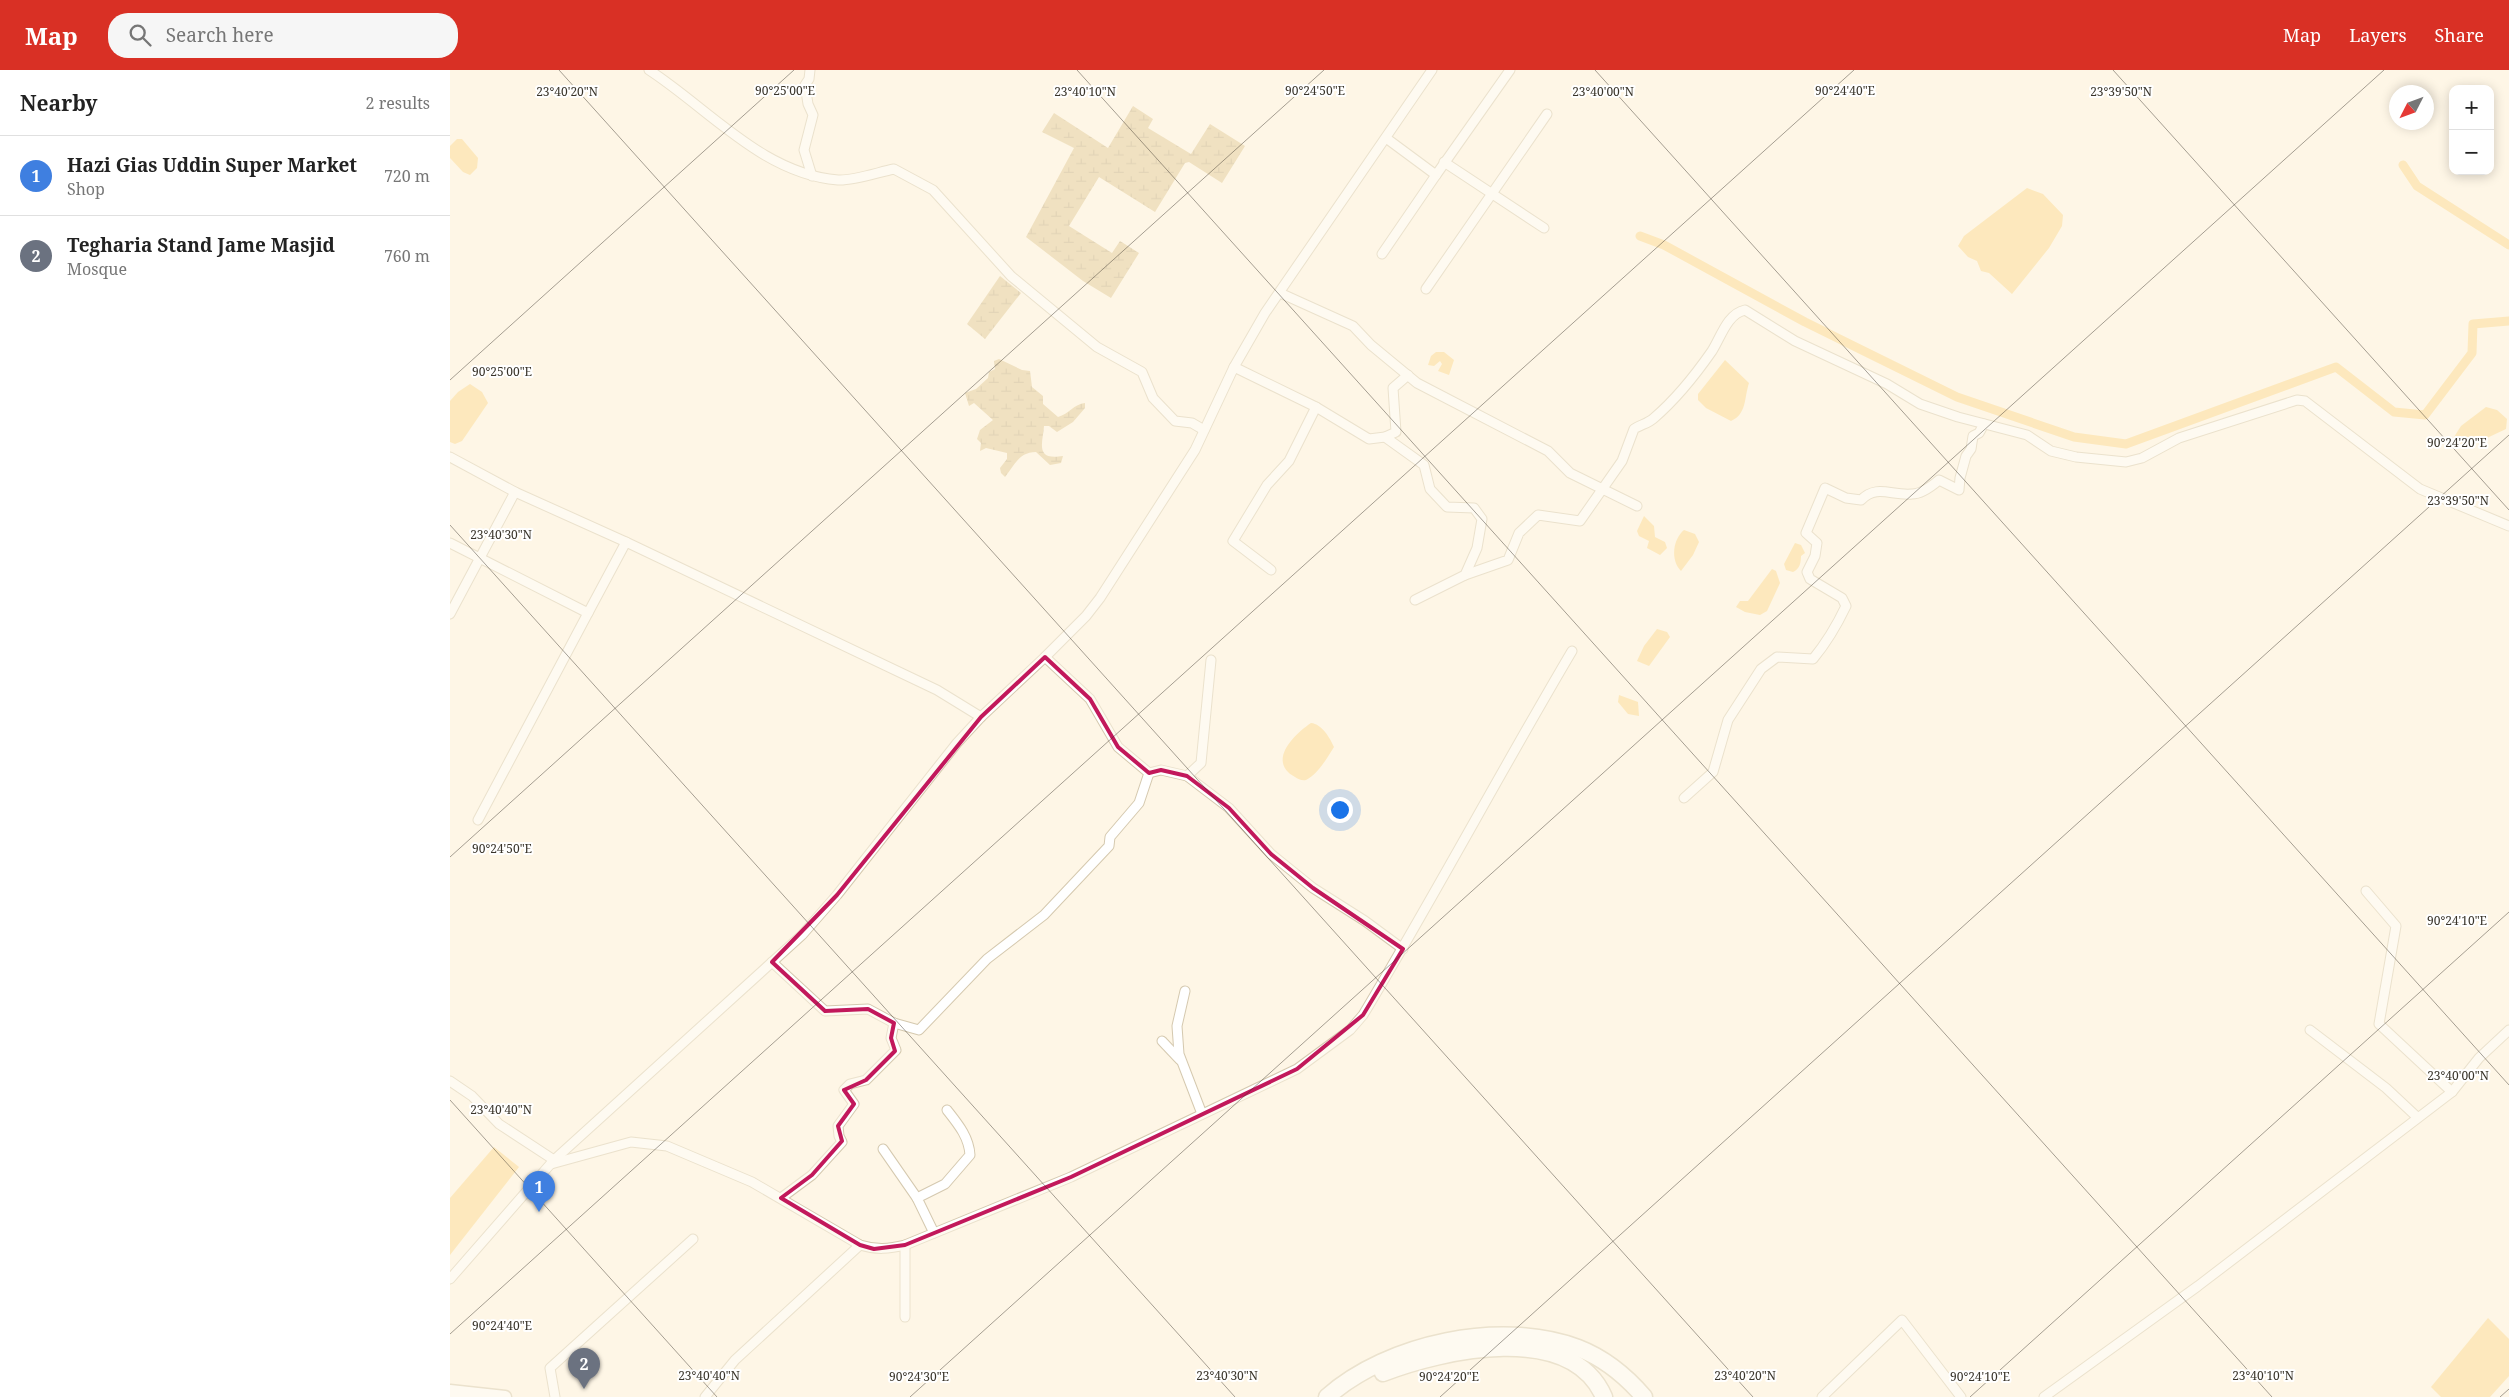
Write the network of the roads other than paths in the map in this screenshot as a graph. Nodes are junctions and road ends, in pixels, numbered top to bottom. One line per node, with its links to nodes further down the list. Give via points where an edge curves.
1 (649, 70): 9 (street, via 753,148)
2 (810, 70): 9 (street, via 805,85 813,115 804,150)
3 (1432, 70): 6 (street)
4 (1510, 70): 7 (street)
5 (1547, 114): 10 (street)
6 (1386, 138): 8 (street); 14 (street)
7 (1444, 162): 8 (street); 10 (street)
8 (1436, 174): 12 (street)
9 (812, 176): 19 (street, via 840,180 894,169 933,190 1012,276 1097,348 1142,372 1153,398 1175,421 1192,423)
10 (1492, 194): 11 (street); 13 (street)
11 (1544, 228)
12 (1382, 254)
13 (1426, 289)
14 (1280, 293): 15 (street); 16 (street, via 1353,326)
15 (1234, 367): 17 (street); 19 (street)
16 (1408, 376): 20 (street, via 1393,388 1396,432); 22 (street, via 1548,452 1570,473)
17 (1316, 407): 20 (street, via 1369,438); 29 (street, via 1289,461 1267,485 1233,541)
18 (1984, 424): 22 (street, via 1920,404 1887,384 1795,341 1745,310 1728,321 1711,351 1674,398 1652,420 1634,429 1622,461); 25 (street, via 2027,435 2051,451 2126,462 2142,458 2179,438 2297,400 2305,401 2420,489); 40 (street, via 1979,433 1972,436 1959,490 1939,480 1914,494 1878,490 1869,492 1861,500 1846,498 1825,488 1806,533 1817,543 1807,572 1810,579 1842,598 1846,606 1843,613 1813,659 1777,657 1761,669 1728,720 1713,772)
19 (1204, 430): 35 (street, via 1195,450 1100,598)
20 (1385, 437): 30 (street, via 1424,465 1430,489 1447,507 1474,508 1482,519 1477,548)
21 (450, 457): 23 (street)
22 (1601, 490): 24 (street); 30 (street, via 1580,521 1538,515 1520,533 1508,560)
23 (515, 492): 26 (street); 28 (street)
24 (1637, 506)
25 (2508, 524)
26 (626, 542): 32 (street); 37 (street, via 937,690)
27 (450, 543): 28 (street)
28 (478, 559): 32 (street); 33 (street)
29 (1271, 570)
30 (1465, 575): 31 (street)
31 (1415, 600)
32 (588, 613): 41 (street)
33 (450, 614)
34 (1572, 651): 43 (street)
35 (1045, 658): 37 (street); 38 (street, via 1090,699 1118,747)
36 (1211, 660): 39 (street, via 1201,763)
37 (981, 717): 44 (street, via 838,895)
38 (1149, 773): 39 (street, via 1160,770); 46 (street, via 1139,803 1110,837 1109,846 1044,915 987,960 919,1030)
39 (1187, 776): 43 (street, via 1229,808 1271,854 1312,888)
40 (1684, 798)
41 (478, 820)
42 (2366, 891): 52 (street, via 2396,926 2379,1024)
43 (1403, 949): 54 (street, via 1363,1015 1350,1030 1297,1069)
44 (772, 962): 46 (street, via 825,1011 868,1009); 57 (street)
45 (1185, 991): 50 (street, via 1177,1026)
46 (894, 1022): 58 (street, via 891,1038 896,1050 866,1080 850,1084 844,1090 854,1104 838,1126 842,1142 812,1175)
47 (2310, 1030): 55 (street, via 2386,1088)
48 (2508, 1035): 52 (street, via 2479,1058)
49 (1162, 1041): 50 (street)
50 (1182, 1062): 54 (street)
51 (450, 1081): 57 (street, via 472,1096 499,1124)
52 (2452, 1092): 55 (street)
53 (947, 1110): 59 (street, via 969,1145 970,1156 945,1184)
54 (1202, 1114): 60 (street, via 1071,1177)
55 (2418, 1117): 76 (street, via 2191,1291)
56 (882, 1149): 59 (street)
57 (552, 1162): 58 (street, via 631,1142 667,1146 752,1182); 64 (street)
58 (781, 1198): 62 (street)
59 (917, 1198): 60 (street)
60 (934, 1233): 63 (street)
61 (693, 1239): 68 (street, via 550,1368)
62 (860, 1245): 63 (street, via 874,1249); 69 (street, via 736,1360)
63 (905, 1246): 65 (street)
64 (450, 1279)
65 (905, 1317)
66 (450, 1391): 67 (main road)
67 (505, 1397)
68 (555, 1397)
69 (704, 1397)
70 (1327, 1397): 73 (highway, via 1358,1374 1417,1349 1455,1340 1501,1336 1577,1348 1607,1363)
71 (1343, 1397): 72 (highway, via 1367,1380 1428,1359 1459,1352 1518,1349 1546,1352 1575,1362 1596,1382)
72 (1604, 1397)
73 (1644, 1397)
74 (1822, 1397): 75 (street, via 1902,1320)
75 (1961, 1397)
76 (2044, 1397)

